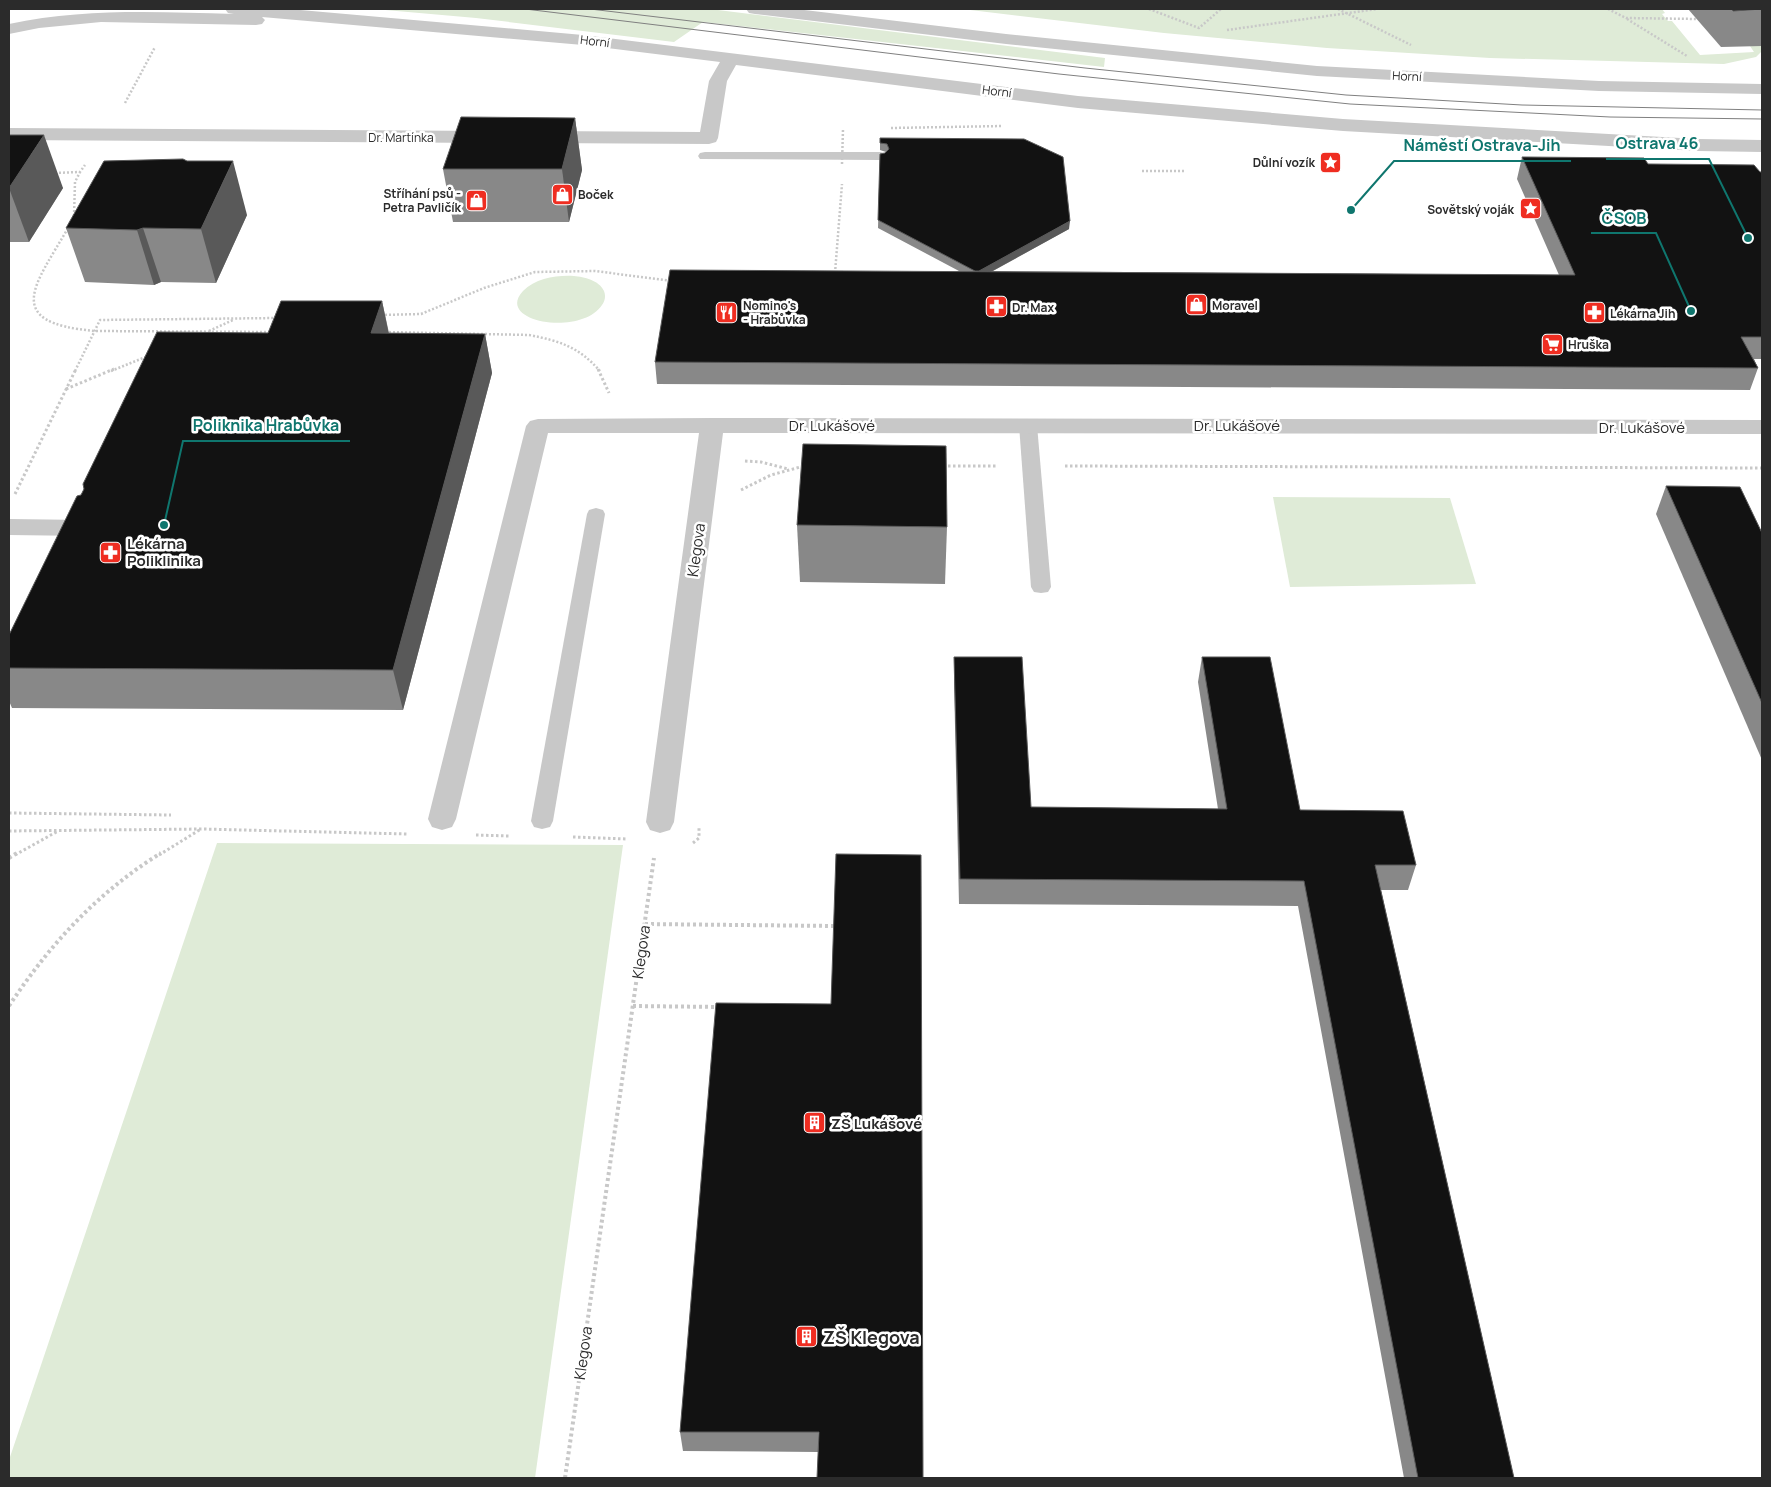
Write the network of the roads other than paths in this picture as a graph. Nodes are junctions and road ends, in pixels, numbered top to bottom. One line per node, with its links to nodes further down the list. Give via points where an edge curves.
1 (234, 9): 3 (street, Horní)
2 (755, 9): 6 (street, Horní, via 1317,71 1600,86)
3 (397, 24): 4 (street, via 123,14 49,20); 5 (street, Horní, via 583,40)
4 (9, 29)
5 (731, 58): 7 (street, Dr. Martínka, via 718,81 709,138); 8 (street, Horní, via 1078,102 1343,125)
6 (1762, 89)
7 (9, 134)
8 (1762, 146)
9 (706, 156): 10 (lane, via 842,160)
10 (880, 156)
11 (712, 425): 12 (street, Dr. Lukášové); 18 (street, Dr. Lukášové, via 538,426); 20 (street, Klegova)
12 (1028, 425): 13 (street, Dr. Lukášové); 17 (lane)
13 (1760, 430)
14 (596, 514): 19 (lane)
15 (9, 527): 16 (street)
16 (86, 528)
17 (1041, 587)
18 (442, 819)
19 (542, 821)
20 (660, 822)

